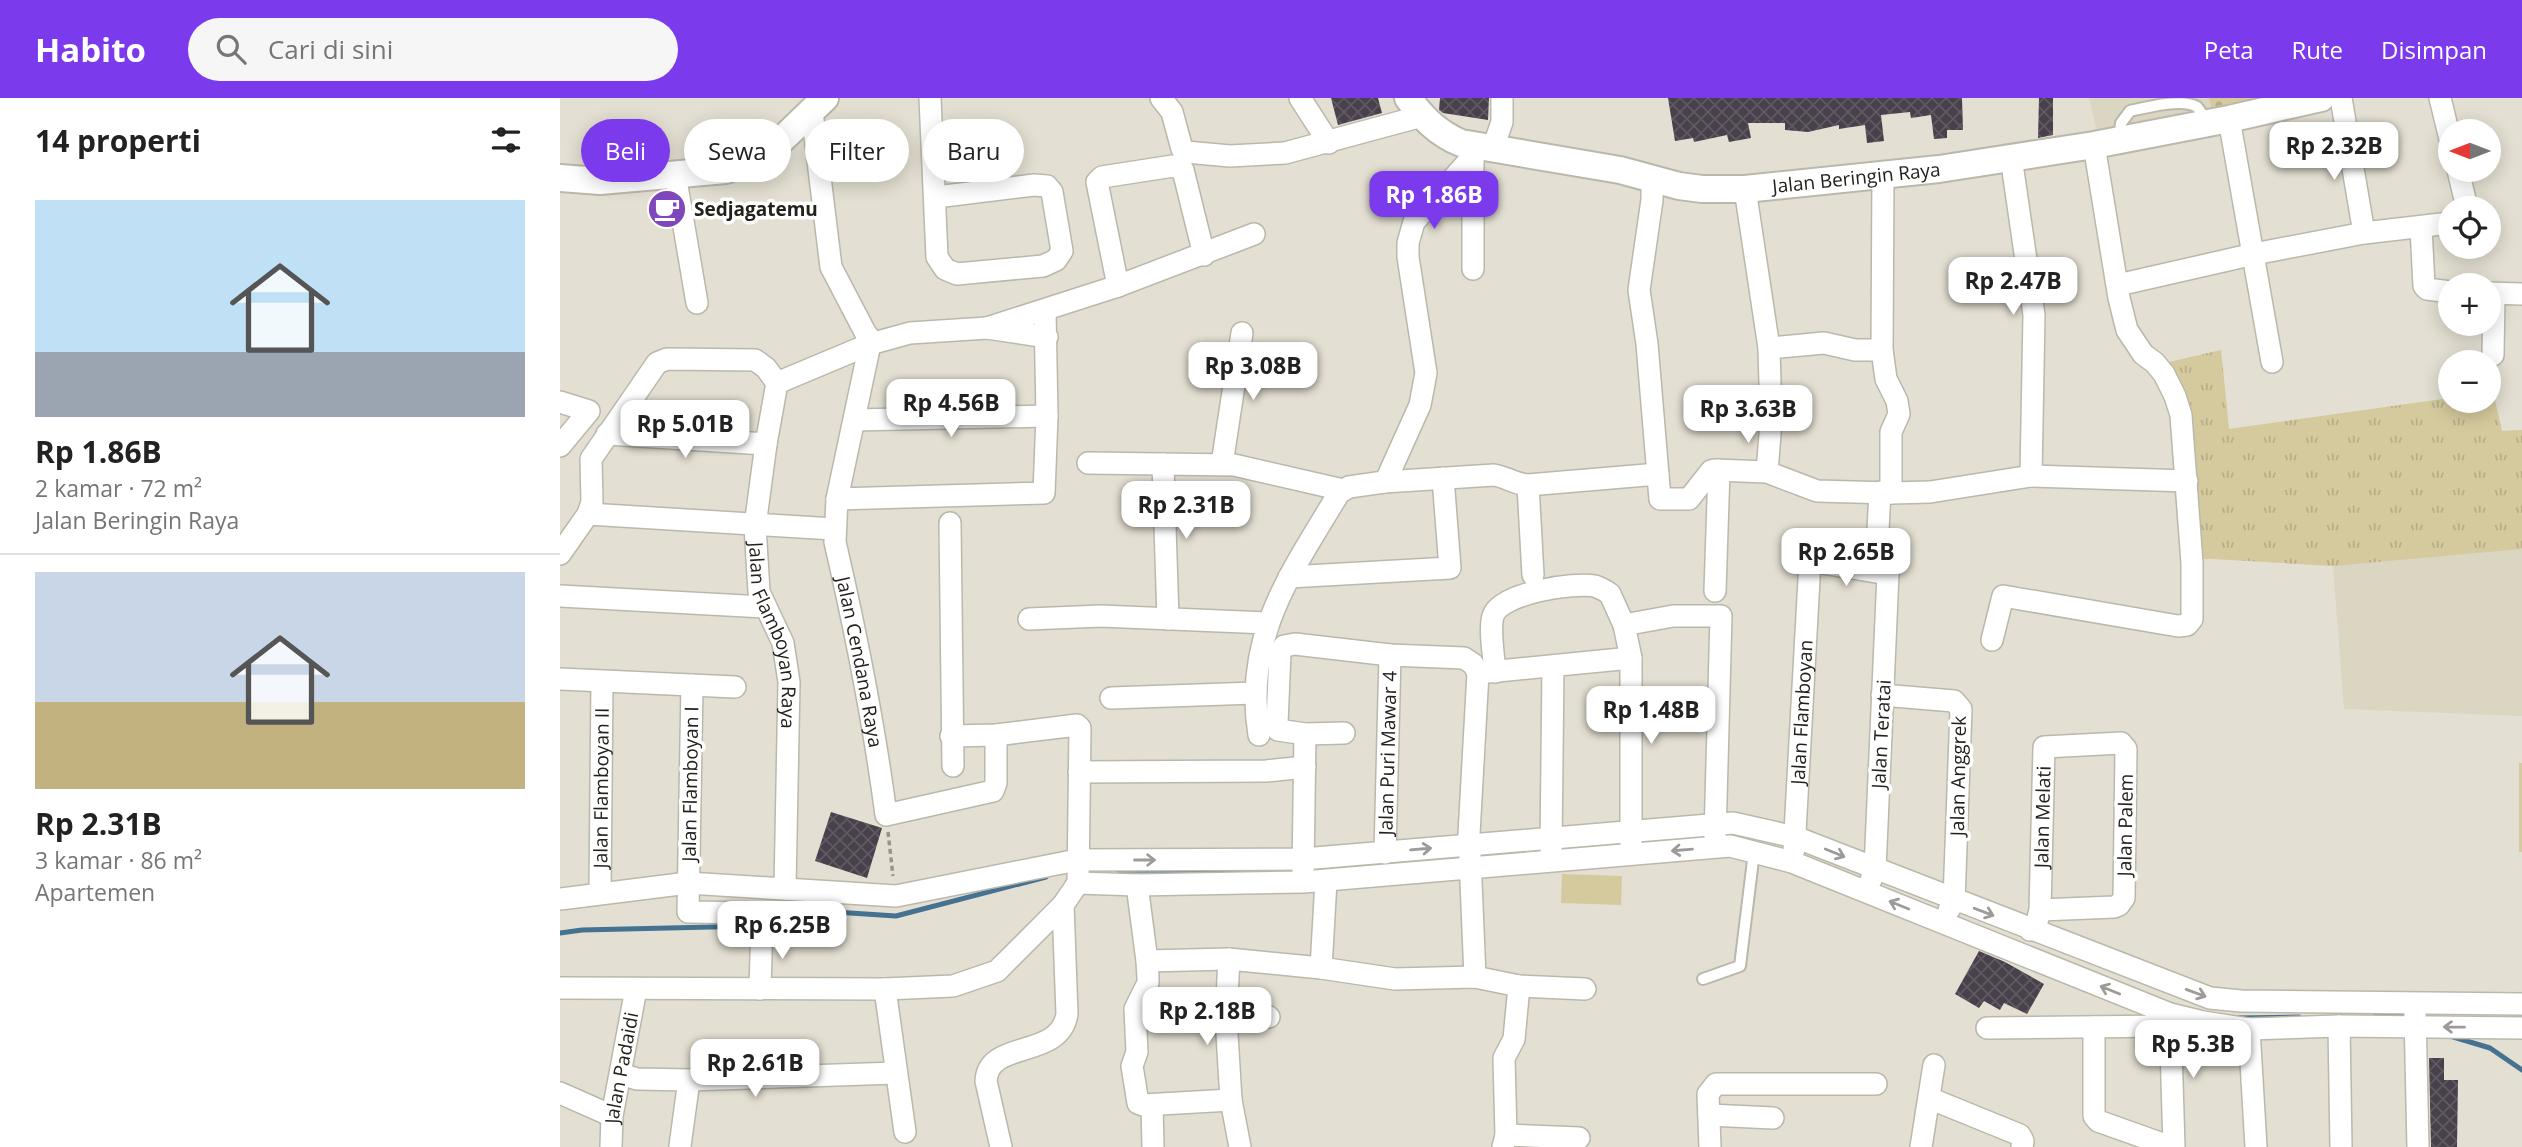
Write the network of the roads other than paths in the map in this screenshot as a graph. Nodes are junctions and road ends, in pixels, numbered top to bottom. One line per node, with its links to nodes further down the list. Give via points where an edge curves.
1 (930, 98): 21 (street)
2 (1161, 98): 12 (street, via 1172,112 1186,152 1230,156 1284,153)
3 (1300, 98): 12 (street)
4 (1503, 98): 14 (street, via 1502,122)
5 (2318, 98): 11 (street, Jalan Beringin Raya)
6 (2342, 98): 24 (street)
7 (2440, 98): 10 (street)
8 (819, 105): 16 (street, via 765,156 726,170); 39 (street, via 831,267)
9 (1415, 107): 12 (street); 14 (street, Jalan Beringin Raya, via 1447,137)
10 (2445, 119)
11 (2218, 121): 13 (street, Jalan Beringin Raya); 26 (street)
12 (1329, 142)
13 (2106, 142): 15 (street, Jalan Beringin Raya); 29 (street)
14 (1482, 150): 19 (street, Jalan Beringin Raya); 28 (street); 59 (street, via 1422,211 1410,232 1410,275 1426,373 1420,405)
15 (2011, 157): 17 (street, Jalan Beringin Raya); 56 (street, via 2034,315)
16 (675, 174): 18 (street, via 600,181); 34 (street)
17 (1883, 175): 20 (street, Jalan Beringin Raya); 41 (street)
18 (560, 178)
19 (1652, 179): 20 (street, Jalan Beringin Raya, via 1702,189); 55 (street, via 1639,290)
20 (1745, 189): 40 (street)
21 (936, 197): 21 (street, via 937,257 945,269 957,274 1043,266 1062,251 1052,192 1047,186)
22 (2438, 225): 23 (street)
23 (2421, 227): 24 (street); 31 (street, via 2425,288)
24 (2364, 233): 26 (street)
25 (1254, 234): 27 (street)
26 (2254, 254): 29 (street); 42 (street)
27 (1204, 255): 30 (street); 30 (street, via 1184,170 1173,166 1101,177 1097,182)
28 (1473, 269)
29 (2118, 285): 58 (street, via 2127,330 2164,374 2175,396)
30 (1118, 286): 35 (street)
31 (2438, 290)
32 (2501, 294): 33 (street)
33 (2522, 294)
34 (697, 303)
35 (1045, 311): 36 (street); 38 (street)
36 (987, 328): 38 (street); 39 (street, via 910,333)
37 (1242, 333): 52 (street)
38 (1047, 337): 45 (street)
39 (872, 344): 43 (street); 46 (street, Jalan Cendana Raya)
40 (1769, 348): 41 (street, via 1824,343); 54 (street)
41 (1882, 350): 62 (street, via 1886,379 1899,414 1891,432)
42 (2272, 362)
43 (777, 383): 47 (street, via 755,360 662,360); 48 (street, Jalan Flamboyan Raya)
44 (560, 402): 49 (street, via 589,411)
45 (1047, 416): 46 (street); 63 (street, via 1044,493)
46 (854, 420): 63 (street, Jalan Cendana Raya)
47 (607, 434): 48 (street); 64 (street, via 591,459)
48 (766, 444): 66 (street, Jalan Flamboyan Raya)
49 (560, 446)
50 (1088, 463): 51 (street)
51 (1163, 464): 52 (street); 77 (street)
52 (1222, 464): 61 (street)
53 (1719, 470): 54 (street); 55 (street, via 1711,471 1685,499 1660,499); 73 (street)
54 (1767, 471): 62 (street, via 1817,491)
55 (1658, 474): 60 (street)
56 (2031, 476): 58 (street); 62 (street, via 1930,492)
57 (1443, 478): 59 (street); 60 (street, via 1494,475); 72 (street, via 1450,568)
58 (2187, 481): 80 (street, via 2192,619 2187,625 2003,596)
59 (1384, 482): 61 (street)
60 (1528, 485): 71 (street)
61 (1343, 489): 72 (street)
62 (1886, 493): 68 (street)
63 (837, 499): 67 (street, Jalan Cendana Raya)
64 (588, 514): 66 (street); 69 (street)
65 (950, 523): 96 (street)
66 (755, 526): 67 (street); 75 (street, Jalan Flamboyan Raya, via 759,592)
67 (834, 529): 95 (street, Jalan Cendana Raya, via 886,815 993,791)
68 (1877, 548)
69 (560, 554)
70 (1888, 574): 90 (street, Jalan Teratai); 102 (street, Jalan Flamboyan, via 1810,561)
71 (1533, 575)
72 (1289, 577): 78 (street)
73 (1715, 591)
74 (560, 596): 75 (street)
75 (765, 607): 115 (street, Jalan Flamboyan Raya, via 783,643 789,682)
76 (1029, 619): 77 (street)
77 (1168, 619): 78 (street)
78 (1267, 623): 89 (street)
79 (1624, 625): 82 (street); 84 (street, via 1610,594 1603,589 1535,591 1497,608); 101 (street, via 1673,616 1721,616)
80 (1992, 640)
81 (1390, 655): 84 (street, via 1464,658); 92 (street, via 1284,646); 106 (street, Jalan Puri Mawar 4)
82 (1631, 657): 83 (street); 103 (street)
83 (1553, 666): 84 (street); 104 (street)
84 (1487, 672): 107 (street)
85 (560, 679): 86 (street)
86 (602, 682): 87 (street); 117 (street, Jalan Flamboyan II)
87 (692, 685): 88 (street); 113 (street, Jalan Flamboyan I)
88 (735, 687)
89 (1255, 693): 91 (street); 92 (street)
90 (1882, 695): 109 (street, Jalan Teratai); 119 (street, Jalan Anggrek, via 1954,701 1961,709)
91 (1111, 698)
92 (1264, 728): 94 (street)
93 (1344, 733): 94 (street)
94 (1306, 734): 99 (street)
95 (996, 735): 96 (street); 100 (street, via 1077,725)
96 (951, 736): 98 (street)
97 (2126, 748): 121 (street, Jalan Palem, via 2124,898 2114,907); 121 (street, Jalan Melati, via 2121,743 2044,747)
98 (953, 766)
99 (1305, 767): 100 (street); 110 (street)
100 (1079, 772): 111 (street)
101 (1715, 835): 102 (street, via 1743,824); 103 (street); 105 (street, via 1730,846)
102 (1795, 837): 108 (street, Jalan Flamboyan); 109 (street, one-way to 109)
103 (1631, 842): 104 (street)
104 (1551, 849): 107 (street)
105 (1754, 852): 108 (street); 128 (lane, via 1740,966)
106 (1385, 853): 107 (street, one-way to 107); 110 (street)
107 (1470, 856): 112 (street); 127 (street)
108 (1792, 862): 116 (street)
109 (1875, 869): 116 (street, Jalan Teratai); 119 (street)
110 (1303, 871): 111 (street, one-way to 110); 112 (street); 114 (street)
111 (1078, 872): 114 (street); 115 (street, via 896,896); 120 (street)
112 (1326, 881): 126 (street)
113 (688, 883): 115 (street); 117 (street); 133 (street, Jalan Flamboyan I, via 688,912 756,912 761,927)
114 (1137, 885): 125 (street)
115 (785, 890)
116 (1866, 891): 122 (street, one-way to 116)
117 (600, 893): 118 (street)
118 (560, 899)
119 (1954, 901): 122 (street, Jalan Anggrek); 123 (street, one-way to 123)
120 (1063, 905): 134 (street, via 997,971 953,986); 164 (street, via 1065,1027 1056,1036 993,1062 986,1071)
121 (2040, 910): 123 (street, Jalan Melati)
122 (1943, 922): 138 (street, one-way to 122)
123 (2030, 930): 129 (street)
124 (1229, 959): 125 (street); 126 (street); 140 (street)
125 (1147, 961): 154 (street, via 1148,983 1135,1009 1137,1052 1132,1066)
126 (1321, 968): 127 (street, via 1395,979)
127 (1475, 977): 130 (street)
128 (1703, 979)
129 (2166, 982): 137 (street, one-way to 137, via 2220,1000); 138 (street)
130 (1519, 986): 135 (street); 161 (street, via 1514,1039 1504,1058)
131 (560, 988): 132 (street)
132 (636, 989): 133 (street); 148 (street, Jalan Padaidi)
133 (761, 989): 134 (street)
134 (885, 989): 147 (street)
135 (1585, 989)
136 (2522, 1004): 137 (street)
137 (2415, 1015): 141 (street); 144 (street, one-way to 137); 173 (street)
138 (2166, 1016): 142 (street); 145 (street); 170 (street)
139 (1269, 1017): 140 (street)
140 (1226, 1018): 153 (street)
141 (2339, 1026): 145 (street); 172 (street)
142 (2094, 1027): 143 (street); 170 (street, via 2094,1116)
143 (1987, 1028)
144 (2522, 1028)
145 (2249, 1029): 171 (street)
146 (1934, 1065): 152 (street)
147 (895, 1073): 149 (street); 158 (street)
148 (621, 1074): 149 (street, via 637,1079); 156 (street, Jalan Padaidi)
149 (689, 1080): 162 (street)
150 (1876, 1084): 155 (street, via 1716,1084 1708,1094)
151 (560, 1093): 156 (street)
152 (1929, 1098): 160 (street); 168 (street)
153 (1231, 1100): 154 (street); 166 (street)
154 (1145, 1104): 165 (street)
155 (1709, 1115): 157 (street); 167 (street)
156 (612, 1116): 163 (street, Jalan Padaidi)
157 (1773, 1118)
158 (905, 1132)
159 (1579, 1138): 161 (street)
160 (2004, 1138): 169 (street, via 2020,1135)
161 (1504, 1141)
162 (680, 1146)
163 (611, 1147)
164 (1001, 1147)
165 (1153, 1147)
166 (1240, 1147)
167 (1710, 1147)
168 (1921, 1147)
169 (2022, 1147)
170 (2173, 1147)
171 (2256, 1147)
172 (2341, 1147)
173 (2418, 1147)

